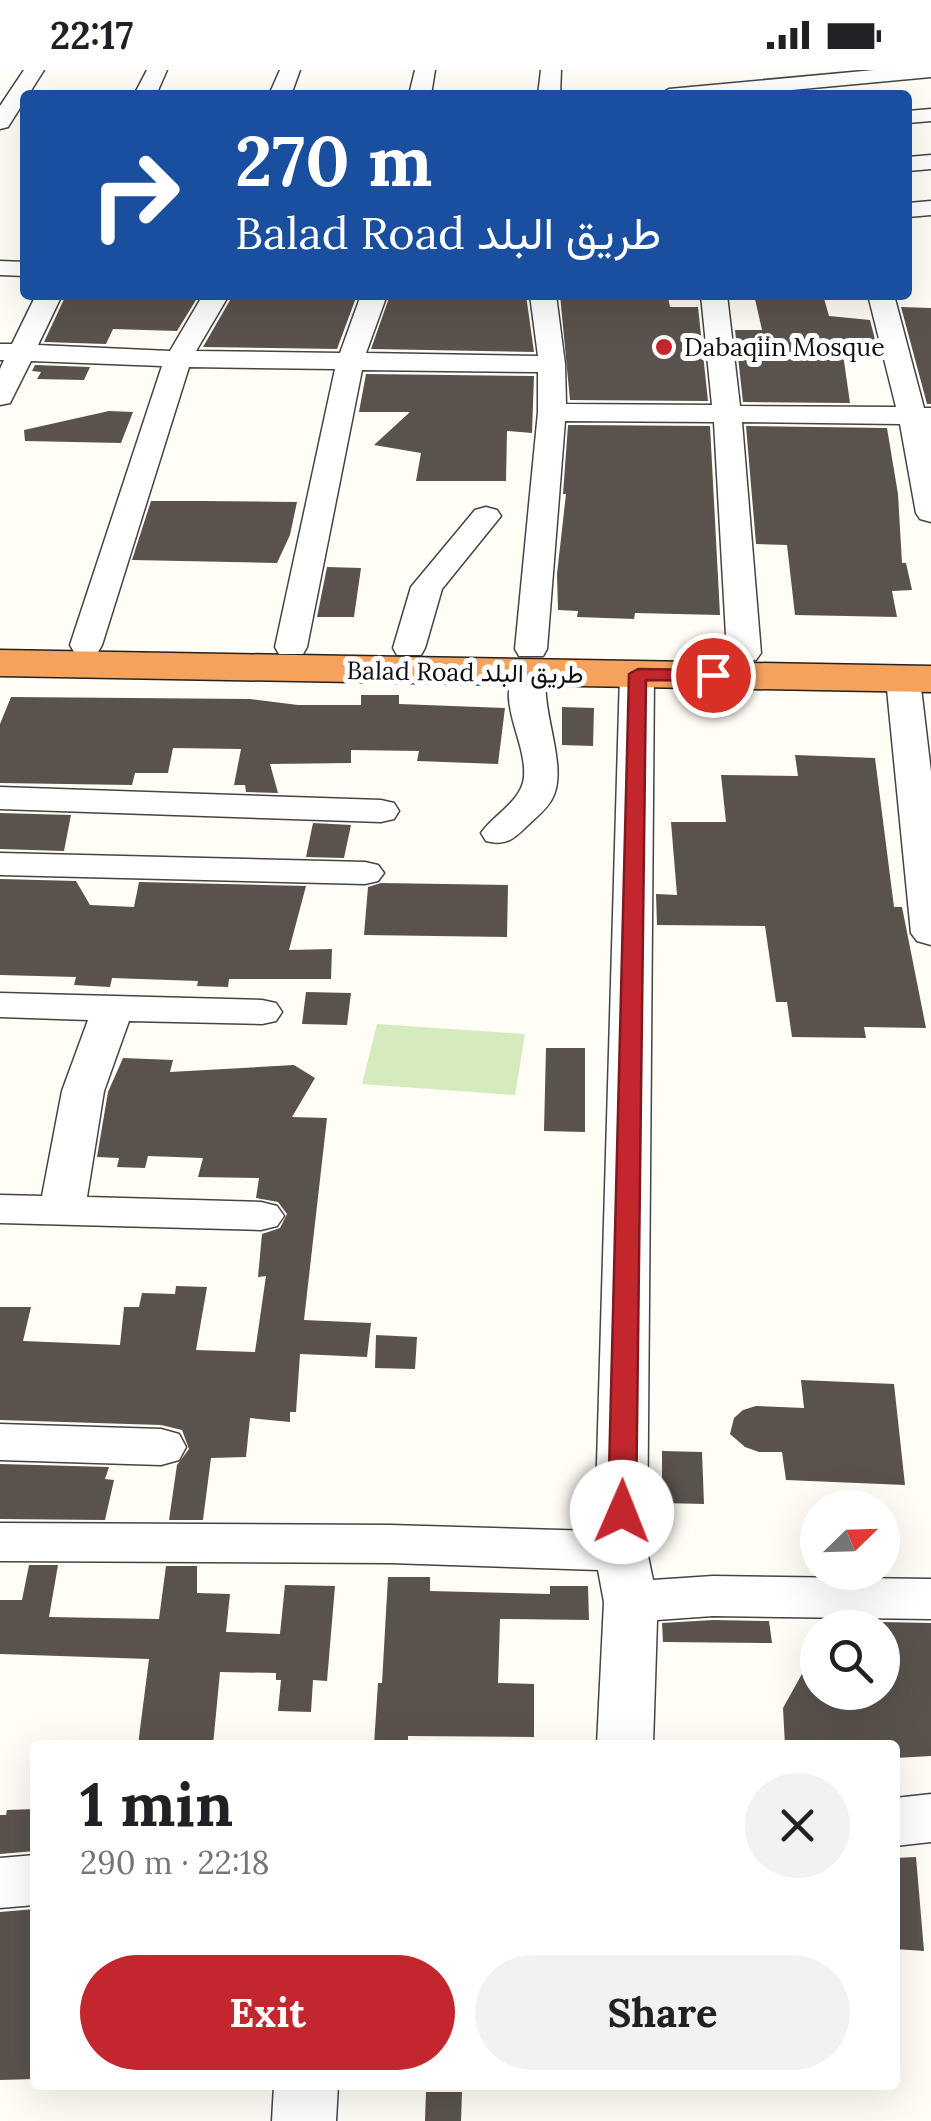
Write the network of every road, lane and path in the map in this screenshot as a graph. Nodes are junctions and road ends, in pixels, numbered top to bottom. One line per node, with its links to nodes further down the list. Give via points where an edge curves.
1 (931, 71): 2 (street)
2 (724, 90)
3 (20, 100): 4 (street)
4 (4, 134)
5 (46, 300): 11 (street)
6 (213, 300): 12 (street)
7 (372, 300): 13 (street)
8 (545, 300): 14 (street)
9 (715, 300): 17 (street)
10 (882, 300): 18 (street)
11 (10, 352): 12 (street); 15 (street)
12 (178, 359): 13 (street); 22 (street)
13 (350, 362): 14 (street); 23 (street)
14 (552, 364): 16 (street)
15 (0, 396)
16 (552, 412): 17 (street); 26 (street)
17 (727, 412): 18 (street); 25 (street)
18 (922, 416): 19 (street)
19 (931, 513)
20 (486, 516): 24 (street, via 428,587)
21 (0, 644): 22 (highway, Balad Road طريق البلد)
22 (86, 645): 23 (highway, Balad Road طريق البلد)
23 (291, 647): 24 (highway, Balad Road طريق البلد)
24 (409, 648): 26 (highway, Balad Road طريق البلد)
25 (744, 654): 26 (highway, Balad Road طريق البلد); 28 (highway, Balad Road طريق البلد)
26 (530, 662): 27 (highway, Balad Road طريق البلد); 29 (highway, Balad Road طريق البلد); 32 (street, via 526,700 542,776 535,798)
27 (0, 663)
28 (922, 671): 29 (highway, Balad Road طريق البلد); 35 (street)
29 (638, 674): 45 (street)
30 (0, 798): 31 (street)
31 (381, 811)
32 (499, 832)
33 (0, 864): 34 (street)
34 (366, 873)
35 (931, 934)
36 (0, 1005): 37 (street)
37 (113, 1008): 38 (street); 40 (street, via 84,1091)
38 (262, 1012)
39 (0, 1210): 40 (street)
40 (62, 1211): 41 (street)
41 (261, 1216)
42 (0, 1442): 43 (street)
43 (161, 1447)
44 (0, 1542): 45 (street, via 390,1544)
45 (626, 1577): 46 (street, via 713,1596); 47 (street)
46 (931, 1600)
47 (625, 1740)
48 (931, 1818): 49 (street)
49 (900, 1821)
50 (30, 1880): 51 (street)
51 (0, 1883)
52 (306, 2090): 53 (street)
53 (304, 2121)

